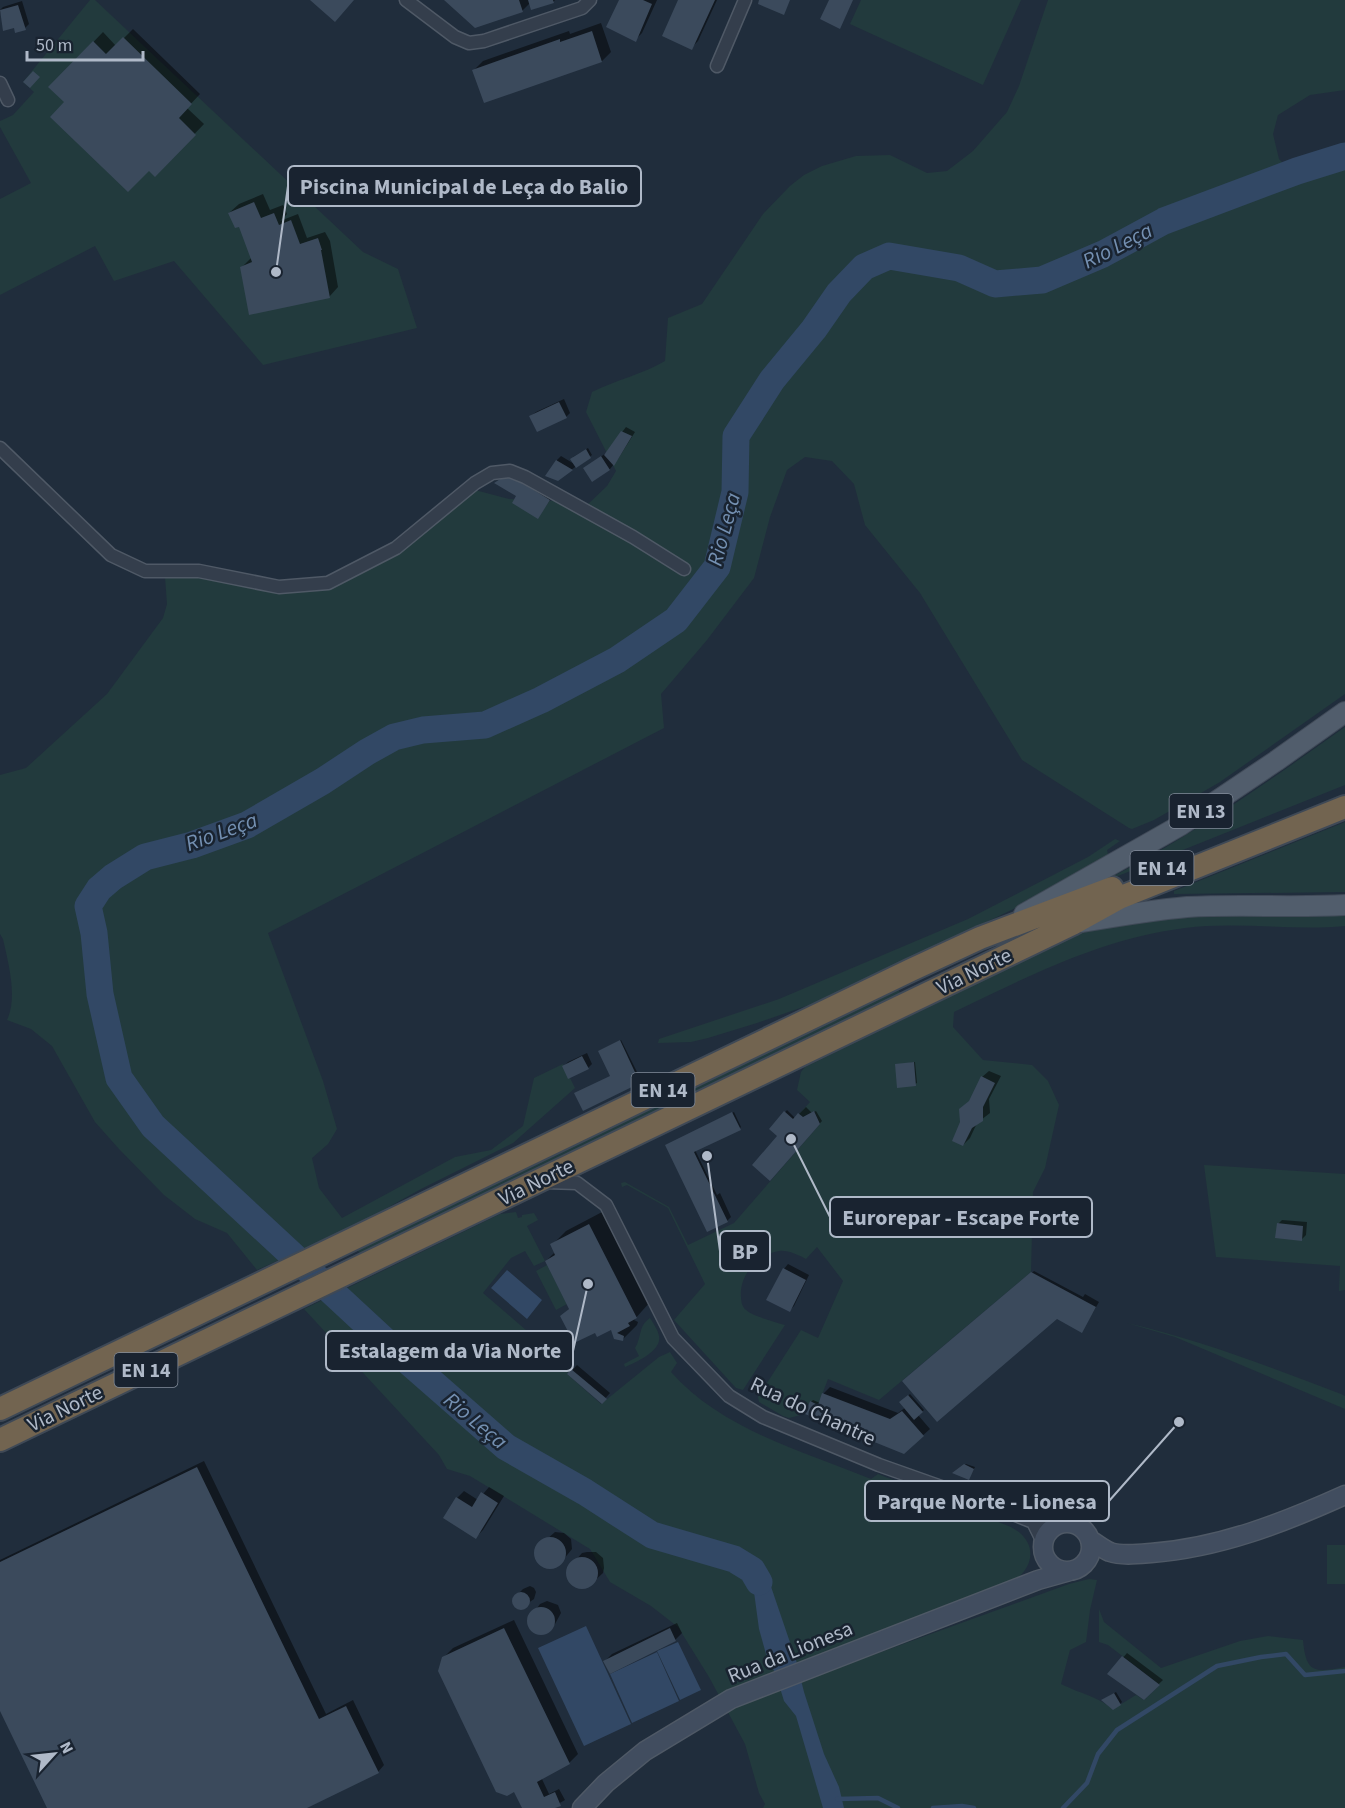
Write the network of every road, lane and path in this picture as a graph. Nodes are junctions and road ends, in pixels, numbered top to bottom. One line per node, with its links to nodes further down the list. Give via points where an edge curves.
1 (406, 0): 2 (street, via 469,43 582,8)
2 (590, 0)
3 (745, 0): 4 (street)
4 (717, 66)
5 (0, 83): 6 (street)
6 (8, 100)
7 (0, 448): 8 (street, via 111,555 146,571 199,571 279,586 328,583 396,548 475,483 492,473 510,471)
8 (684, 569)
9 (1345, 712): 14 (main road, EN 13, via 1181,825)
10 (1345, 797): 14 (highway, EN 14)
11 (1345, 807): 13 (highway, EN 14, via 1119,898)
12 (1345, 904): 13 (main road, via 1189,907)
13 (1072, 924): 15 (highway, Via Norte / EN 14)
14 (980, 938): 16 (highway, Via Norte / EN 14)
15 (536, 1182): 17 (highway, Via Norte / EN 14); 19 (street, Rua do Chantre, via 577,1183 606,1205 673,1338 729,1396 763,1417)
16 (0, 1409)
17 (0, 1440)
18 (1345, 1495): 23 (street, via 1227,1540 1156,1553)
19 (1033, 1522): 20 (street, Rua do Chantre); 22 (street)
20 (1056, 1526): 21 (street, via 1073,1524 1084,1530); 22 (street)
21 (1090, 1540): 23 (street); 25 (street, via 1090,1554)
22 (1043, 1542): 24 (street)
23 (1111, 1552): 25 (street)
24 (1048, 1562): 25 (street, via 1056,1569); 26 (street)
25 (1078, 1567): 26 (street, Rua da Lionesa)
26 (1038, 1580): 27 (street, Rua da Lionesa, via 731,1699 645,1751)
27 (582, 1808)

